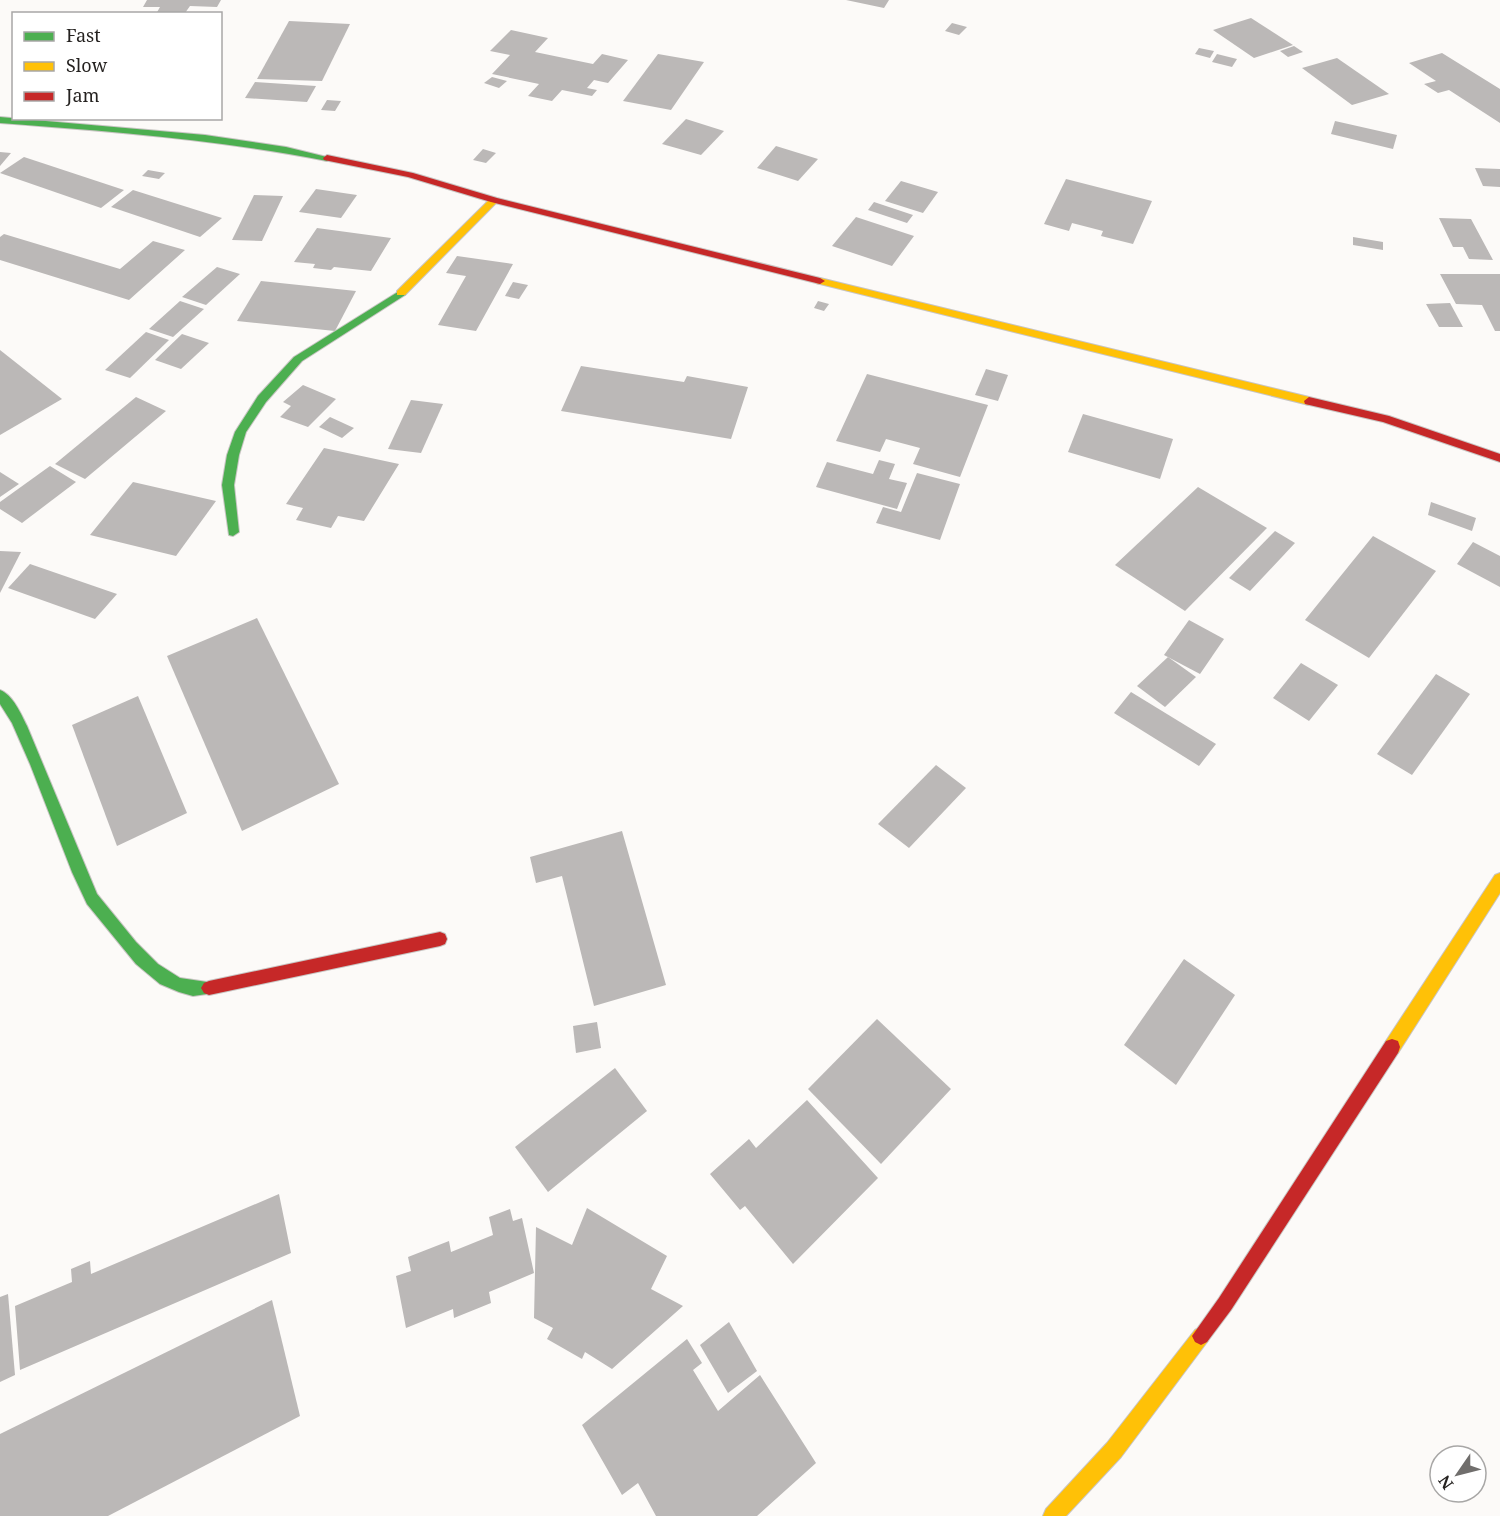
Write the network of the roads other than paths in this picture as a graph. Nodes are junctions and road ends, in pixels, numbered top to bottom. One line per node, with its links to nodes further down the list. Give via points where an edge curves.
1 (0, 120): 2 (street, via 144,130 290,150 410,174)
2 (494, 200): 3 (street, via 1385,419); 4 (street, via 402,293 298,359 262,399 245,424 233,455 228,485)
3 (1500, 458)
4 (233, 532)
5 (0, 695): 7 (street, via 11,707 46,783 88,893 143,963 161,976 201,988)
6 (1500, 880): 8 (street, via 1225,1305 1114,1450)
7 (440, 939)
8 (1053, 1516)

